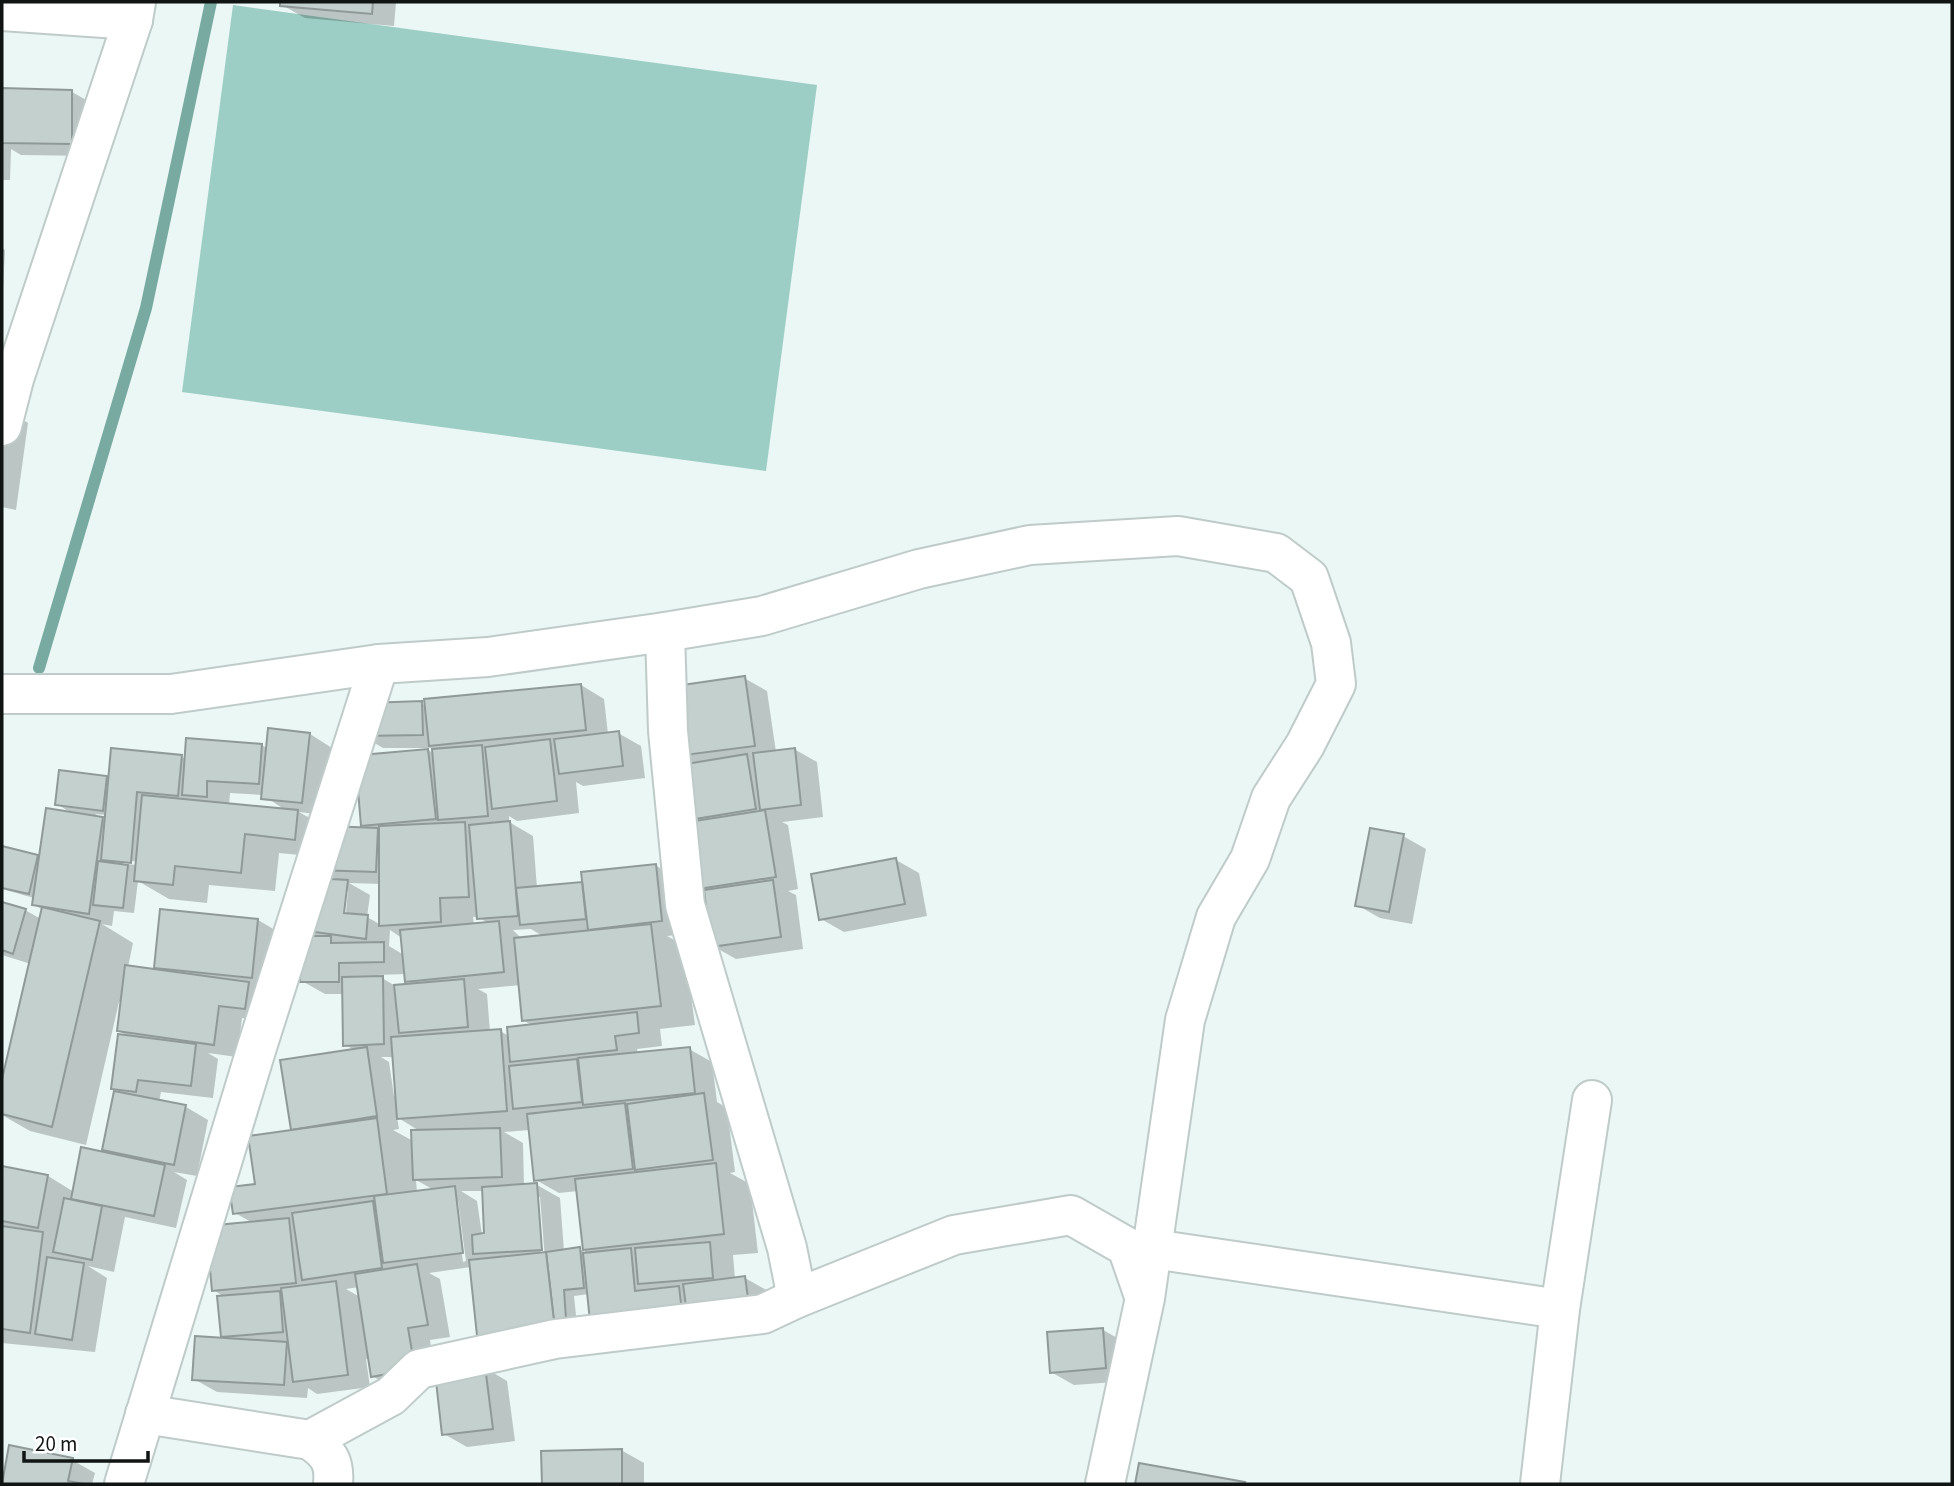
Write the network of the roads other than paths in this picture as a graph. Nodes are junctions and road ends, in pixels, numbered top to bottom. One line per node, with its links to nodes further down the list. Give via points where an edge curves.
1 (2, 11): 2 (street)
2 (135, 11): 3 (street)
3 (2, 426)
4 (665, 632): 5 (street, via 488,657); 8 (street, via 762,616 919,569 1030,545 1178,536 1276,553 1309,578 1331,643 1336,684 1271,798 1250,859 1216,917 1185,1020); 9 (street, via 668,732 685,905 787,1248)
5 (379, 664): 6 (street, via 171,694); 12 (street)
6 (2, 694)
7 (1592, 1100): 11 (street)
8 (1153, 1249): 10 (street); 11 (street)
9 (797, 1298): 10 (street, via 954,1235 1071,1215 1127,1247); 13 (street, via 762,1314 555,1339 419,1369 391,1396)
10 (1145, 1298): 16 (street)
11 (1560, 1309): 17 (street)
12 (145, 1414): 13 (street); 14 (street)
13 (310, 1440): 15 (street, via 326,1451 334,1467)
14 (124, 1484)
15 (333, 1484)
16 (1105, 1484)
17 (1540, 1484)

